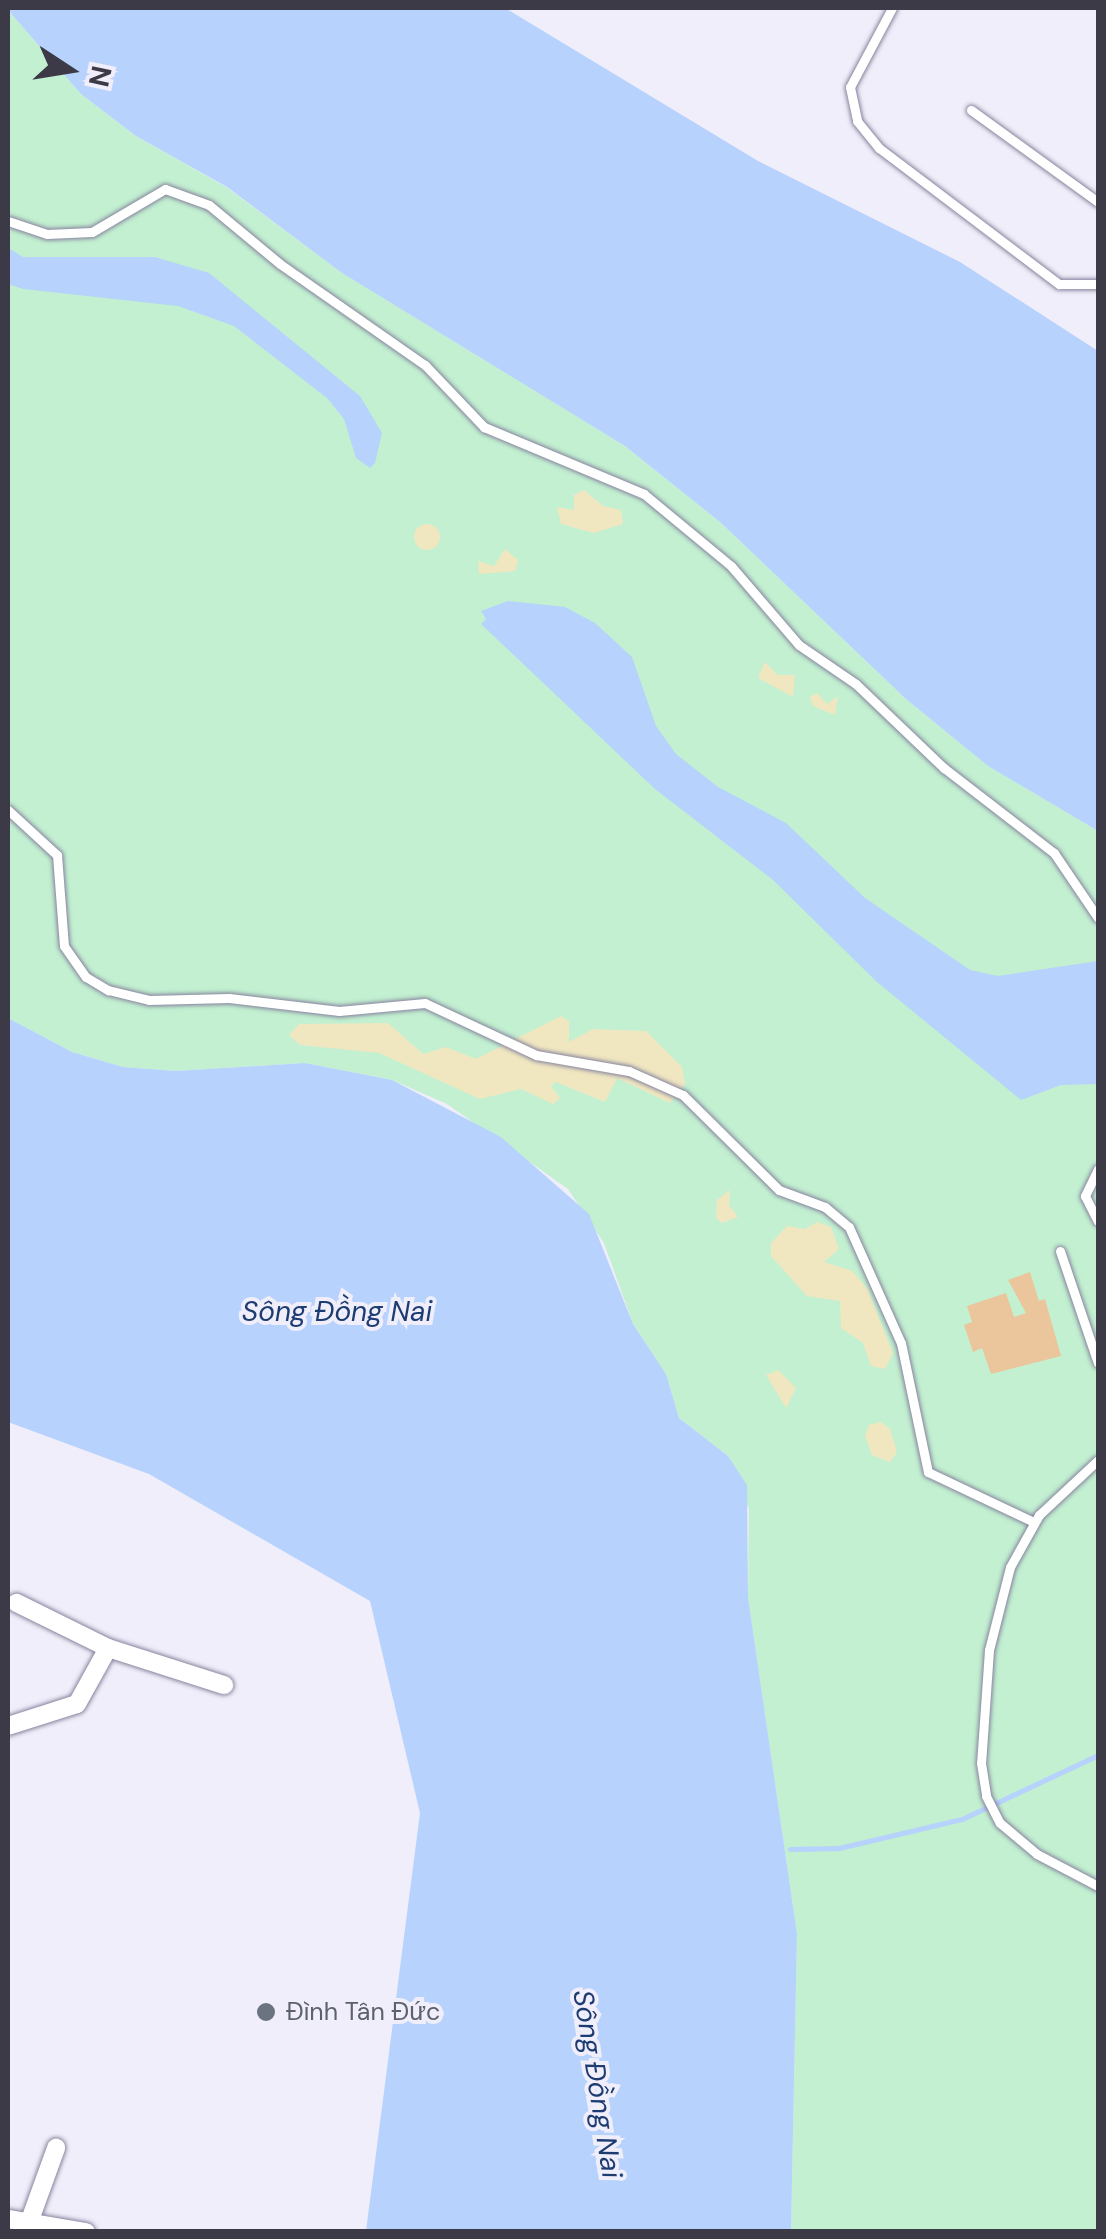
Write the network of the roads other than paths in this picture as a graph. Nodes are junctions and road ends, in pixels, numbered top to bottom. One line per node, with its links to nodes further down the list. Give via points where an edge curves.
1 (892, 8): 5 (lane, via 850,87 856,122 879,148 1059,284)
2 (970, 110): 3 (lane)
3 (1098, 202)
4 (8, 221): 7 (lane, via 47,234 92,232 164,189 209,205 280,264 425,365 484,427 644,494 732,566 799,645 856,684 944,768 1054,853)
5 (1098, 284)
6 (8, 810): 13 (lane, via 58,856 64,946 86,977 108,990 149,1000 229,998 339,1011 437,1005 536,1055 629,1071 684,1095 779,1190 825,1208 849,1226 901,1343 928,1472)
7 (1098, 918)
8 (1098, 1170): 9 (lane, via 1085,1196)
9 (1098, 1220)
10 (1060, 1250): 11 (lane)
11 (1098, 1363)
12 (1098, 1460): 13 (lane)
13 (1034, 1522): 18 (lane, via 1010,1567 989,1650 981,1746 986,1796 994,1814 1037,1854)
14 (17, 1603): 15 (street)
15 (108, 1648): 16 (street); 17 (street, via 77,1704)
16 (224, 1685)
17 (8, 1726)
18 (1098, 1886)
19 (56, 2148): 21 (street)
20 (8, 2219): 21 (street)
21 (30, 2220): 22 (street)
22 (86, 2232)

